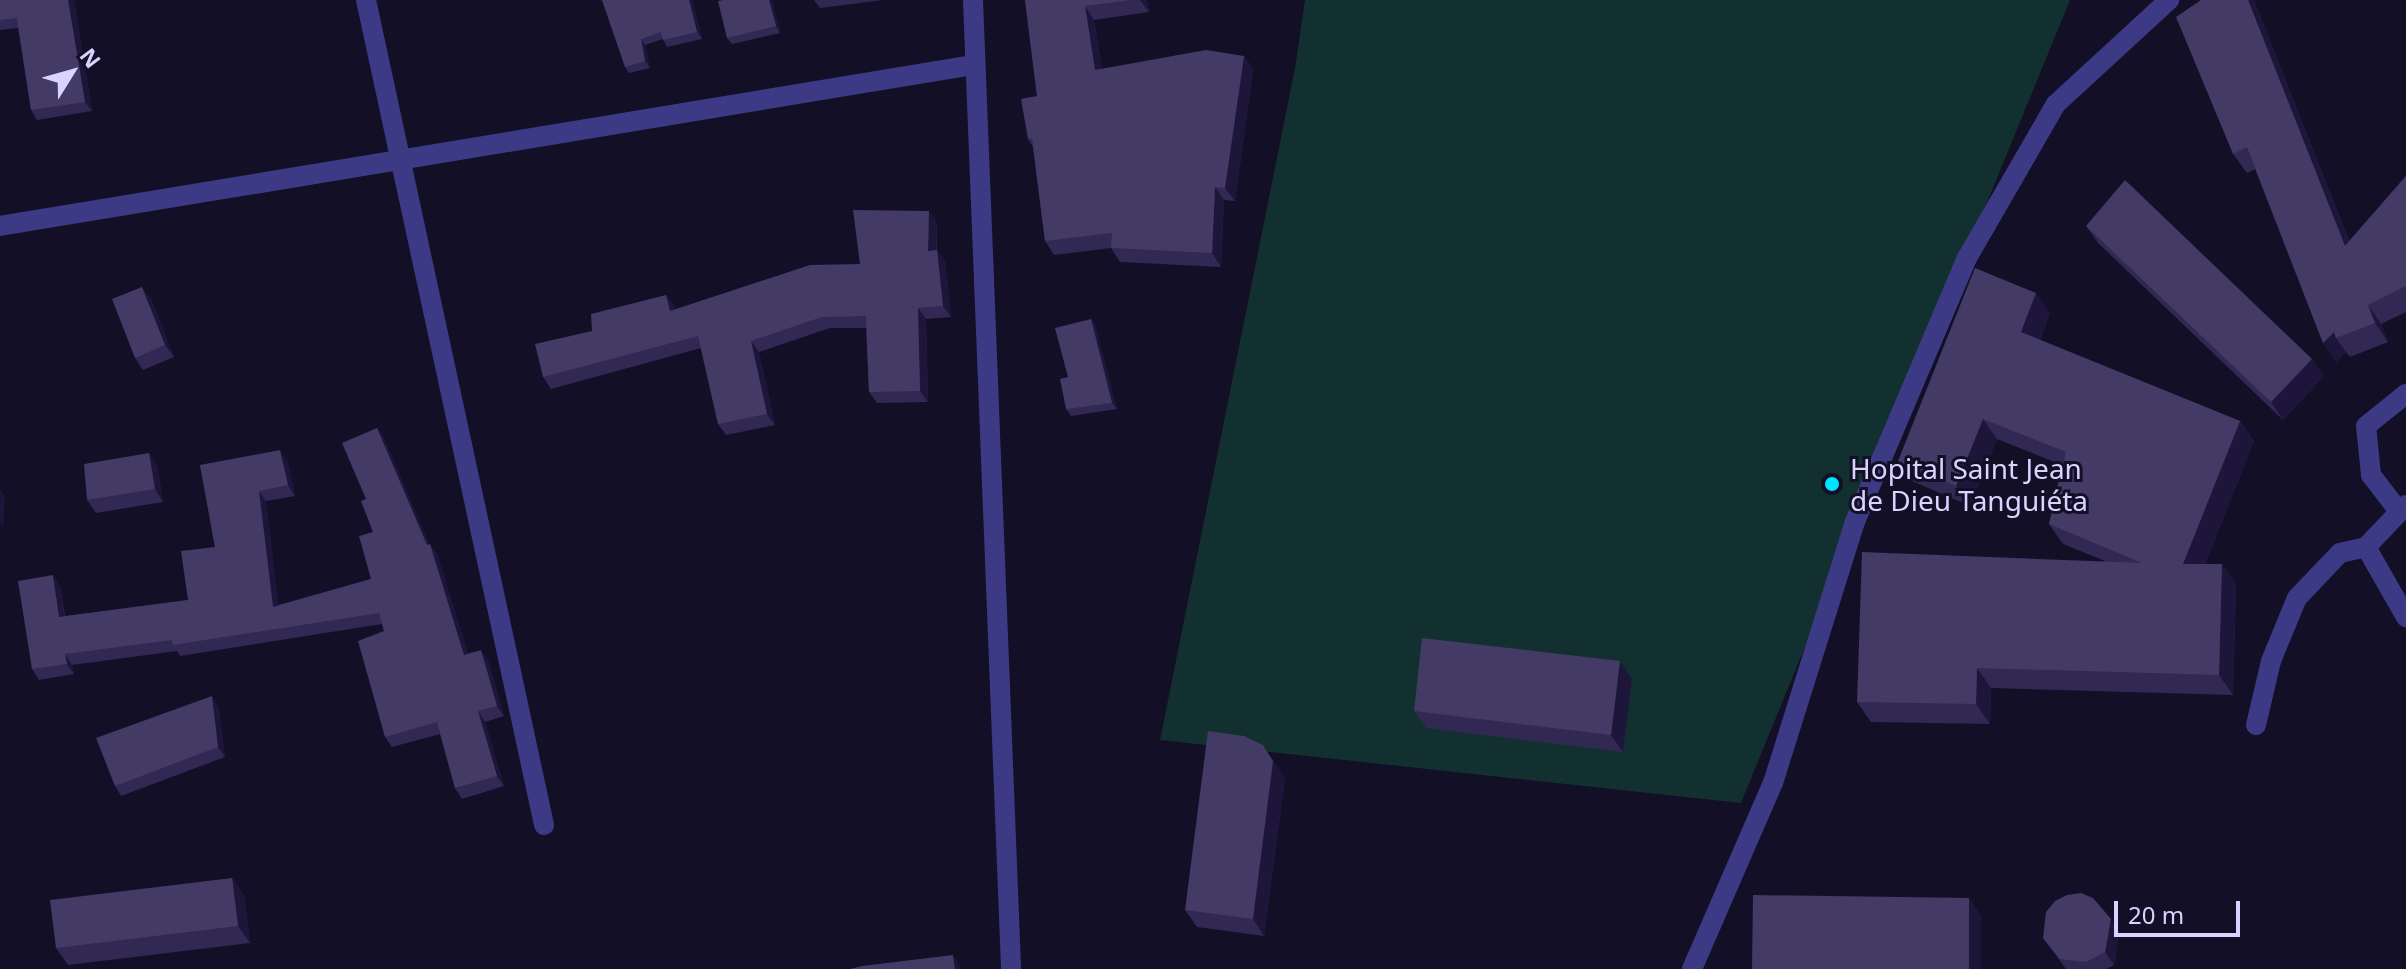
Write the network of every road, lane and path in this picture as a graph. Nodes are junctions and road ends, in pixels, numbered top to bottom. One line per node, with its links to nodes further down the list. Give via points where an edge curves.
1 (366, 0): 5 (street)
2 (973, 0): 4 (street)
3 (2169, 0): 14 (street, via 2056,104 1967,258 1854,524 1773,783)
4 (974, 65): 5 (street); 13 (street)
5 (399, 161): 6 (street); 12 (street)
6 (0, 226)
7 (2406, 394): 8 (street, via 2366,426 2371,475)
8 (2402, 508): 9 (street)
9 (2366, 547): 10 (street); 11 (street, via 2340,553 2297,598 2271,661)
10 (2406, 617)
11 (2256, 725)
12 (544, 825)
13 (1011, 969)
14 (1692, 969)

